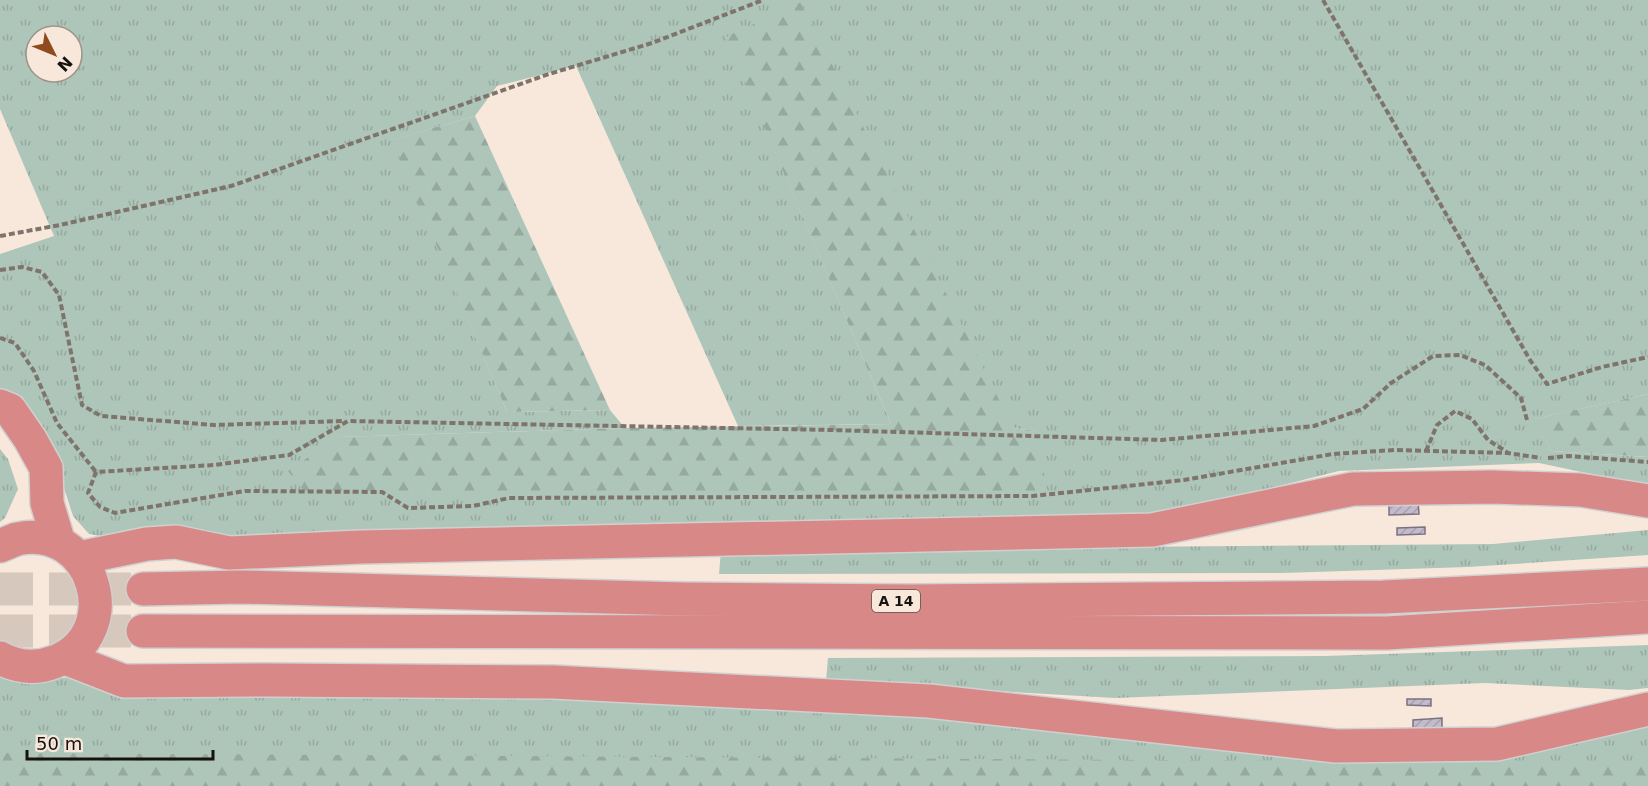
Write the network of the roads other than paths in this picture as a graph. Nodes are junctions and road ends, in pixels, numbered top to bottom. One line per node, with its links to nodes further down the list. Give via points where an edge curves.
1 (0, 406): 5 (highway, via 10,410 46,468 47,503)
2 (0, 436): 4 (highway, via 12,445 26,475 27,506)
3 (1648, 501): 5 (highway, via 1580,489 1353,489 1152,530 361,547 229,554 176,542)
4 (8, 543): 5 (highway, via 37,538)
5 (69, 551): 11 (highway, via 91,576 96,602 94,620 81,645)
6 (1648, 584): 7 (highway, A 14, via 1384,597 912,601 242,587)
7 (143, 589)
8 (1648, 617): 9 (highway, A 14, via 1387,633)
9 (143, 631)
10 (0, 658): 11 (highway, via 22,666 44,666)
11 (65, 658): 12 (highway, via 124,681 553,682 929,701 1336,746 1497,744)
12 (1648, 708)

